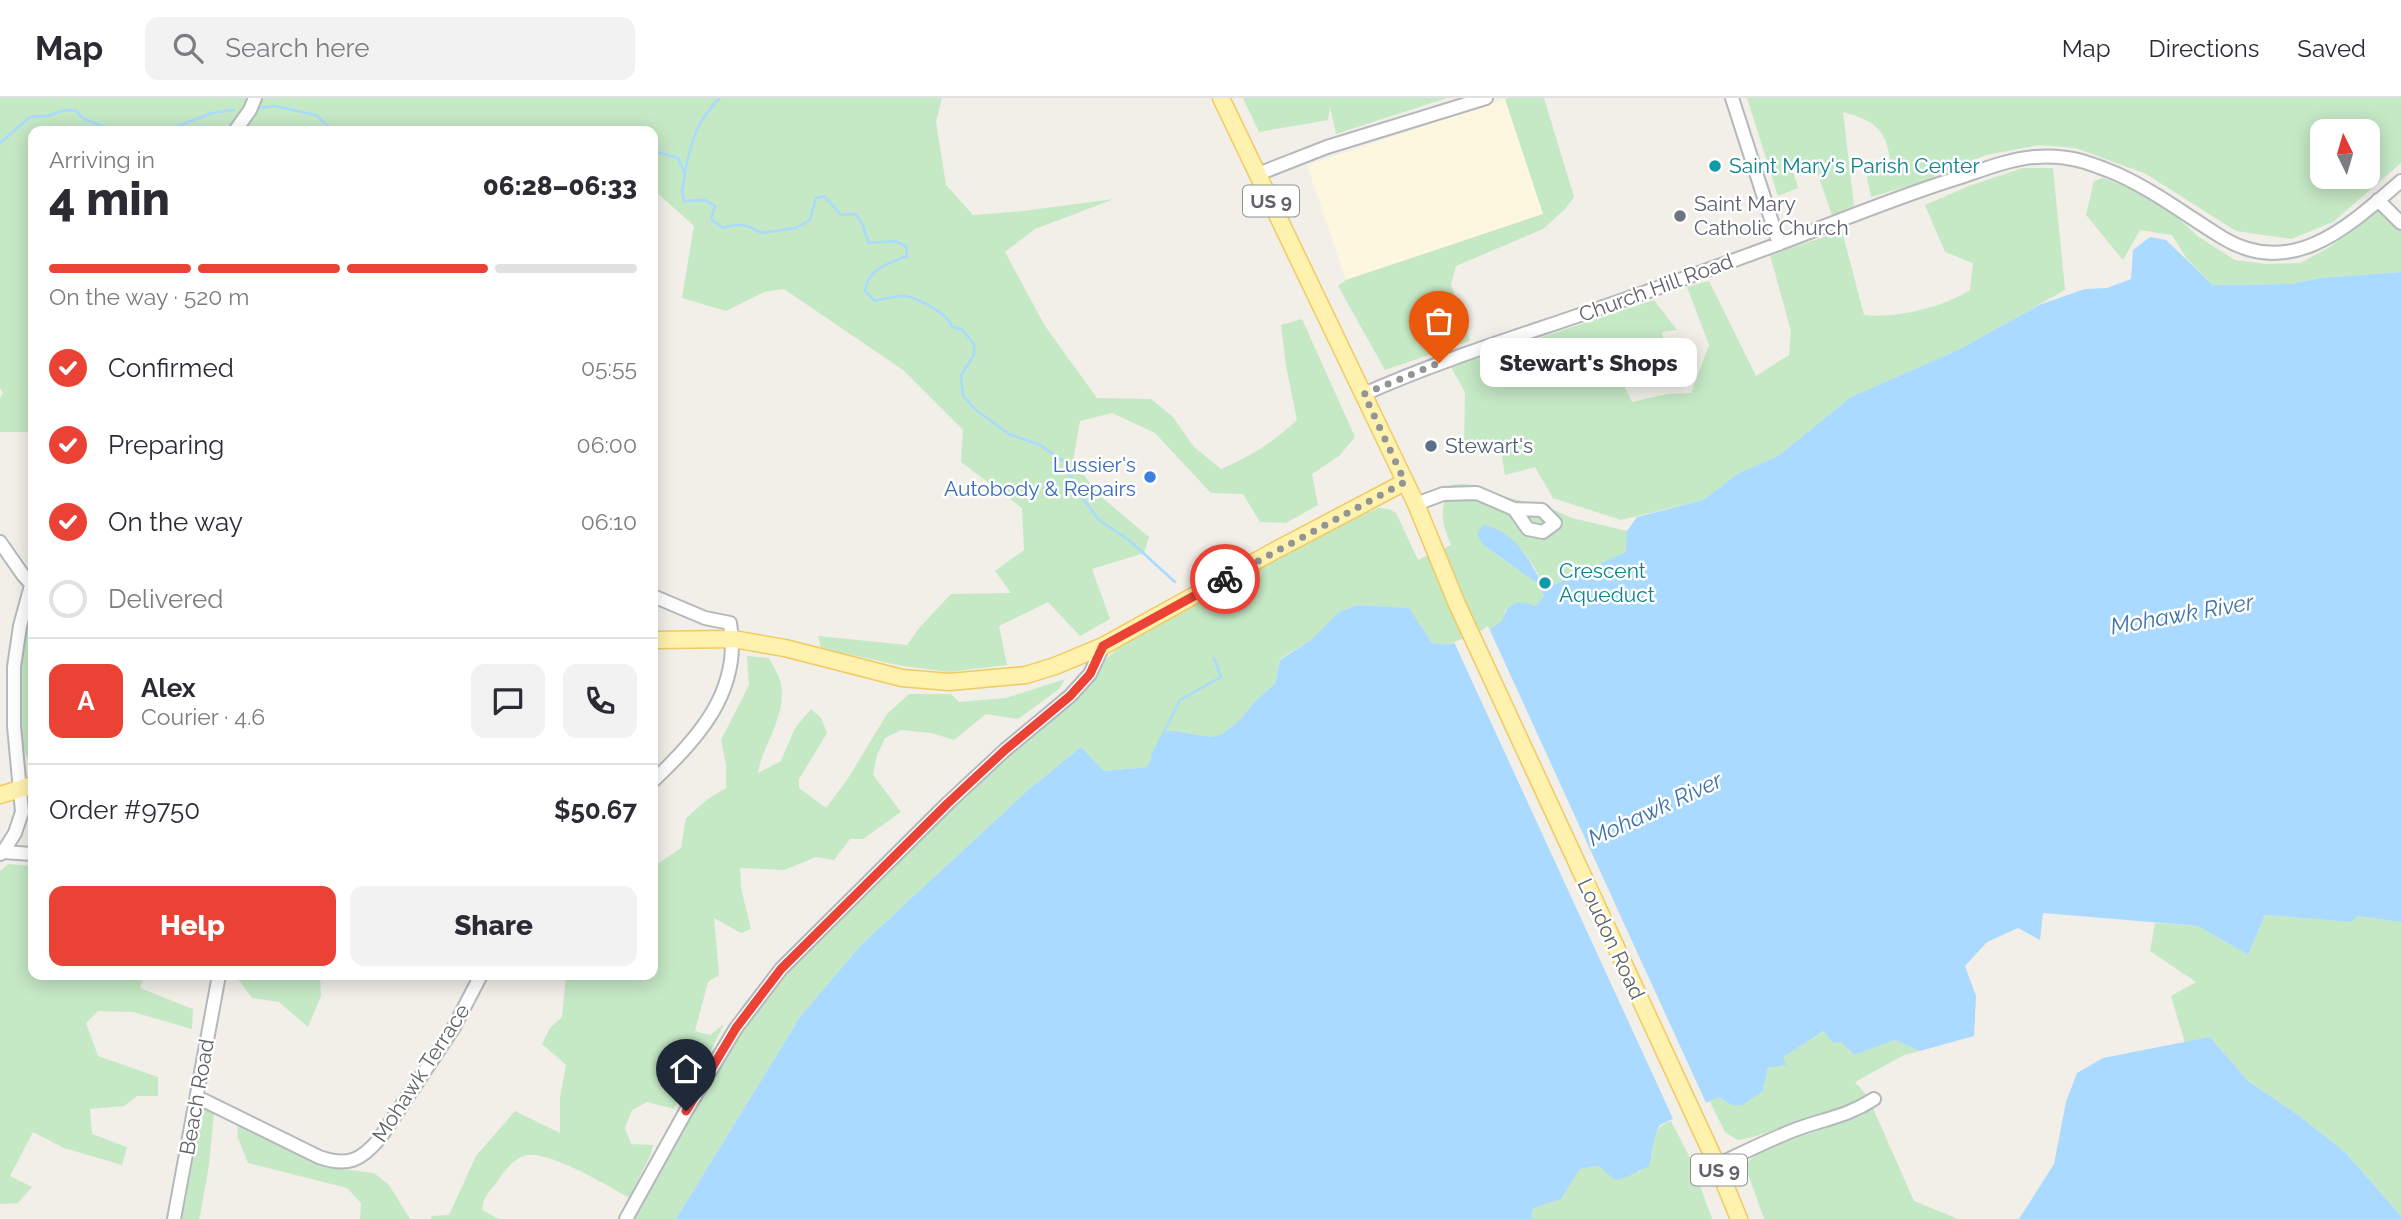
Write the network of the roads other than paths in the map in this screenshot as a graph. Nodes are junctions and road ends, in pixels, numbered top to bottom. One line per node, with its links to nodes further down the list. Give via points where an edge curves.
1 (255, 98): 5 (street)
2 (1221, 98): 6 (main road, US 9)
3 (1486, 98): 6 (street, via 1327,147)
4 (1732, 98): 10 (street)
5 (239, 126)
6 (1258, 174): 11 (main road, US 9)
7 (2401, 181): 8 (street, Church Hill Road)
8 (2378, 200): 9 (street); 10 (street, Church Hill Road, via 2323,241 2286,254 2266,254 2228,241 2141,185 2083,160 2035,157 1932,186)
9 (2401, 223)
10 (1779, 244): 11 (street, Church Hill Road, via 1415,371)
11 (1364, 394): 12 (main road, US 9)
12 (1405, 482): 13 (main road, US 9); 21 (main road)
13 (1416, 504): 14 (street, via 1443,494 1477,493); 31 (main road, Loudon Road / US 9, via 1457,604)
14 (1514, 509)
15 (0, 542): 16 (street)
16 (28, 577)
17 (28, 597): 23 (street, via 14,667 14,726)
18 (658, 598): 19 (street, via 730,623)
19 (733, 639): 20 (main road); 21 (main road, via 902,678 949,682 1026,675); 22 (street, via 724,693 681,756)
20 (658, 640)
21 (1103, 646): 33 (street, via 1090,674 1070,696 948,803 781,969 736,1028)
22 (658, 775)
23 (27, 786): 24 (main road); 25 (street, via 15,833)
24 (0, 795)
25 (1, 853): 26 (street)
26 (28, 854)
27 (218, 980): 29 (street, Beach Road)
28 (478, 980): 29 (street, Mohawk Terrace, via 454,1027 380,1138 360,1157 336,1163 327,1160)
29 (197, 1097): 32 (street, Beach Road)
30 (1874, 1098): 31 (street, via 1844,1116 1780,1135)
31 (1717, 1165): 34 (main road, Loudon Road / US 9)
32 (174, 1219)
33 (626, 1219)
34 (1738, 1219)

